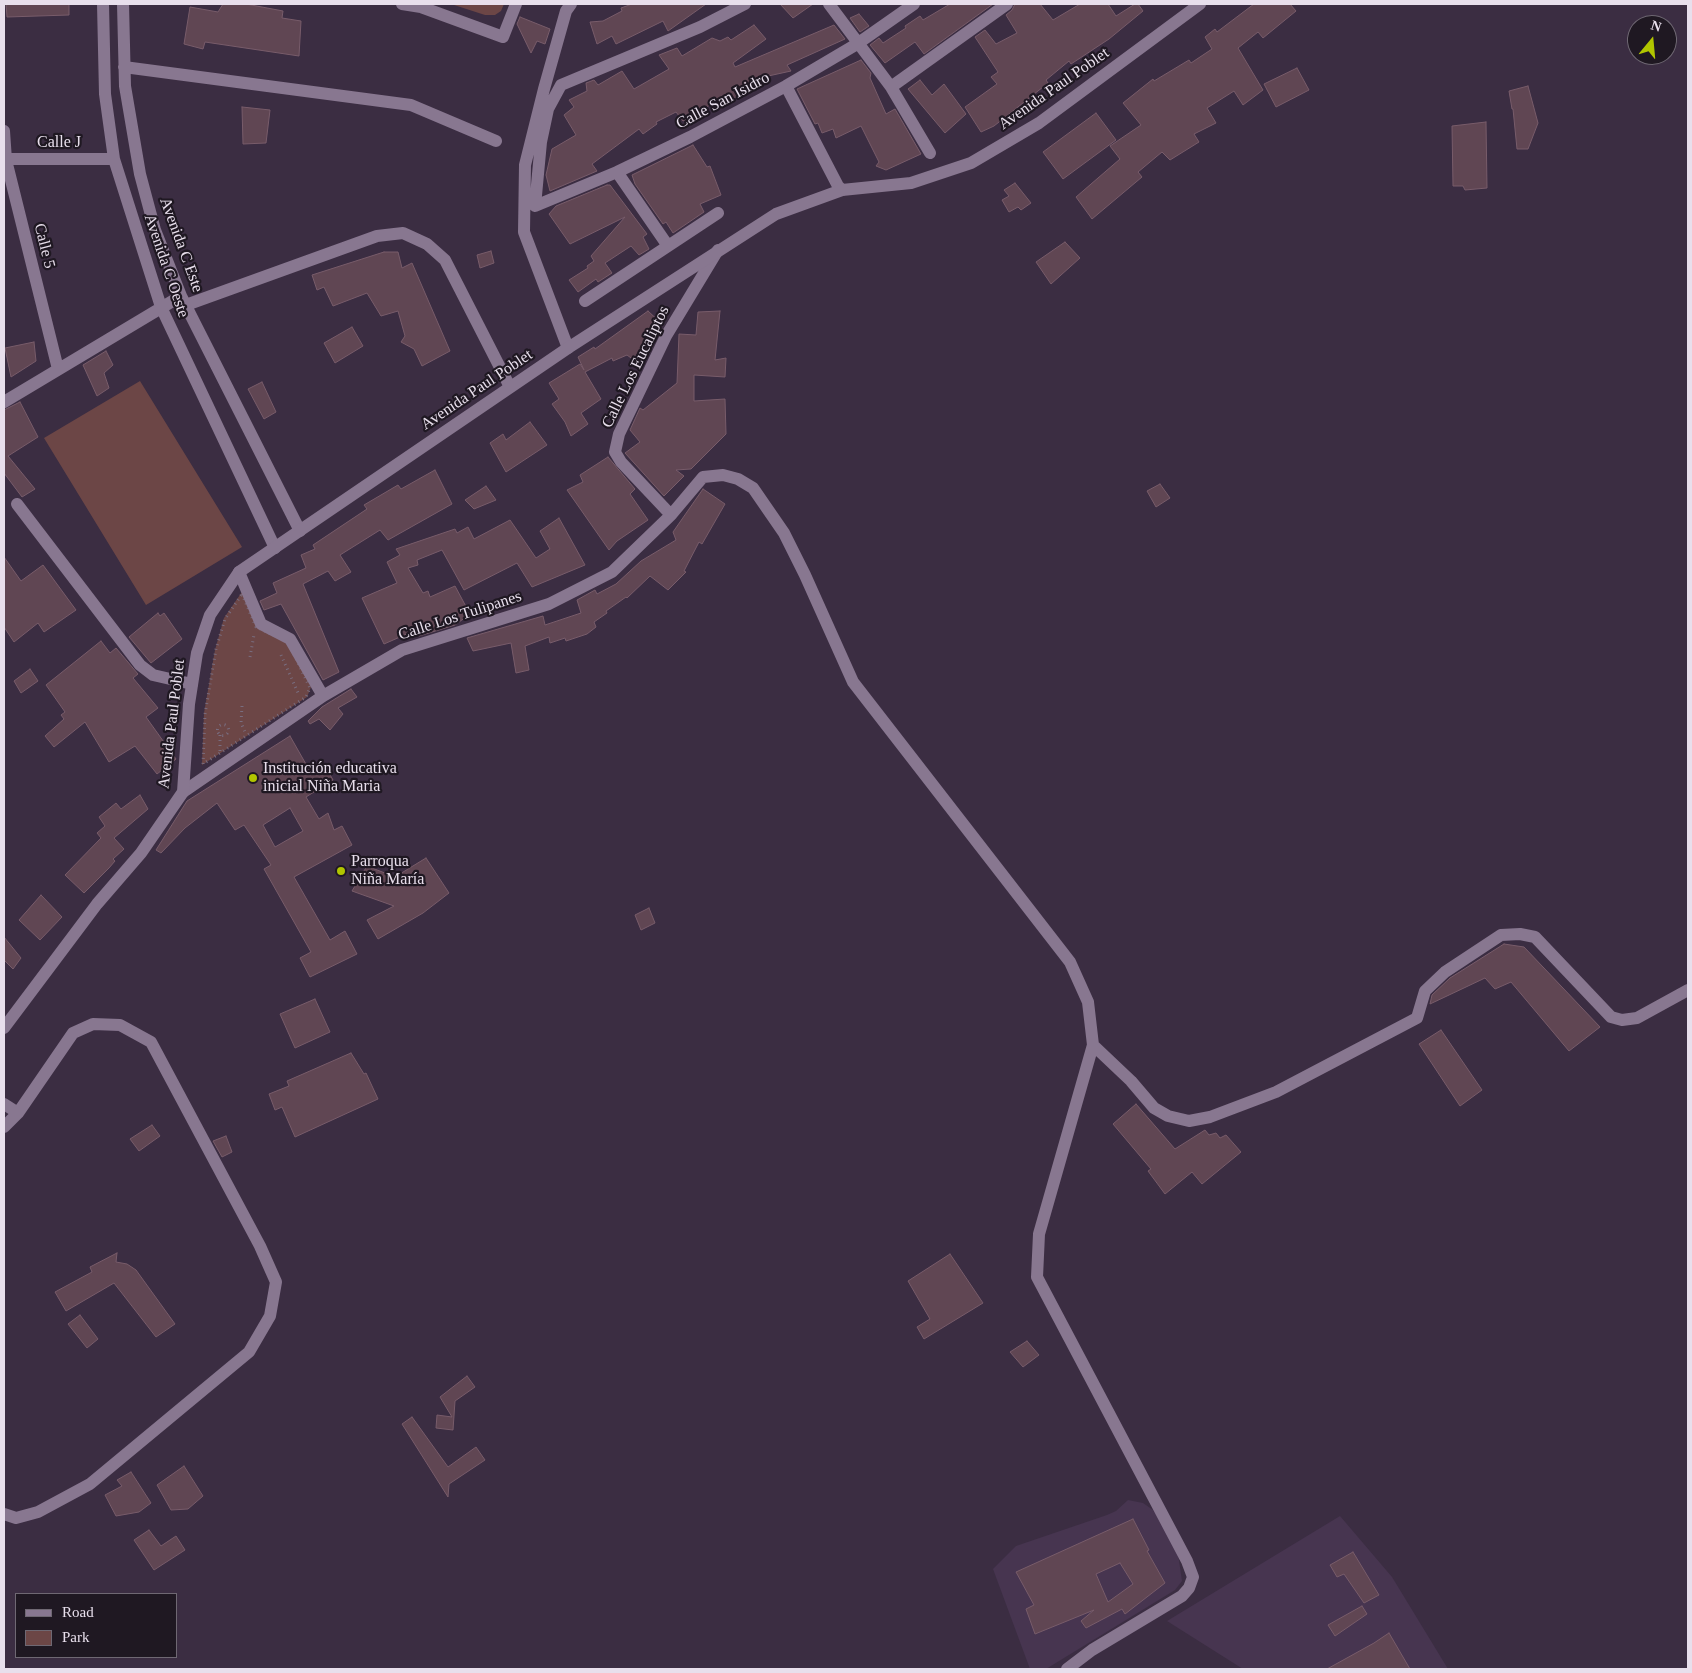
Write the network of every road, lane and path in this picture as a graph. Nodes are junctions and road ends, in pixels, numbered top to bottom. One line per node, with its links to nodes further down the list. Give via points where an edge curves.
1 (103, 4): 20 (street, Avenida C Oeste, via 105,94)
2 (123, 4): 13 (street, Avenida C Este)
3 (402, 4): 11 (street)
4 (516, 4): 11 (street, via 503,37)
5 (571, 4): 29 (street, via 566,11 525,165 524,232)
6 (745, 4): 21 (street, Calle San Isidro, via 700,27 561,85 548,109 540,142 535,206)
7 (829, 4): 12 (street)
8 (914, 4): 12 (street, Calle San Isidro)
9 (1008, 4): 15 (street)
10 (1200, 4): 22 (street, Avenida Paul Poblet, via 1039,123 971,163 911,183)
11 (421, 5)
12 (857, 44): 14 (street, Calle San Isidro); 15 (street)
13 (124, 67): 17 (street, via 411,105); 26 (street, Avenida C Este, via 140,174 155,230)
14 (786, 86): 21 (street, Calle San Isidro); 22 (street)
15 (891, 87): 18 (street)
16 (4, 131): 19 (street, Calle 5)
17 (496, 141)
18 (930, 153)
19 (5, 159): 20 (street, Calle J); 30 (street, Calle 5)
20 (114, 159): 28 (street, Avenida C Oeste)
21 (617, 172): 24 (street)
22 (842, 190): 25 (street, Avenida Paul Poblet, via 776,214)
23 (718, 213): 24 (street)
24 (668, 246): 27 (street)
25 (718, 250): 29 (street, Avenida Paul Poblet); 34 (street, Calle Los Eucaliptos, via 666,336 619,434 614,452)
26 (184, 301): 28 (street); 31 (street, via 377,236 403,233 427,244 445,260); 35 (street, Avenida C Este)
27 (585, 301)
28 (161, 307): 30 (street); 36 (street, Avenida C Oeste)
29 (568, 348): 31 (street, Avenida Paul Poblet)
30 (58, 369): 32 (street)
31 (510, 387): 35 (street, Avenida Paul Poblet)
32 (4, 402)
33 (17, 504): 45 (street, via 140,665 154,675)
34 (671, 515): 46 (street, Calle Los Tulipanes, via 612,572 549,604 402,650); 55 (street, Calle Los Tulipanes, via 703,477 723,475 753,488 784,533 806,575 853,682 1070,962 1088,1002)
35 (300, 531): 36 (street, Avenida Paul Poblet)
36 (275, 548): 37 (street, Avenida Paul Poblet)
37 (239, 572): 45 (street, Avenida Paul Poblet, via 210,615 197,653); 46 (street, via 261,624 290,639)
38 (256, 627): 39 (path); 42 (path); 51 (path, via 242,594 225,619 216,649 205,714 203,764)
39 (272, 634): 40 (path); 47 (path, via 288,642 310,688)
40 (276, 643)
41 (280, 652): 43 (path)
42 (250, 657)
43 (284, 660): 44 (path); 47 (path)
44 (278, 663)
45 (192, 684): 52 (street, Avenida Paul Poblet)
46 (323, 696): 47 (street, Calle Los Tulipanes)
47 (303, 704): 50 (path); 52 (street, Calle Los Tulipanes)
48 (242, 706): 50 (path, via 240,717)
49 (220, 734): 51 (path)
50 (247, 735): 51 (path)
51 (220, 752)
52 (182, 792): 54 (street, Avenida Paul Poblet, via 141,853 97,904)
53 (1688, 990): 55 (street, via 1637,1018 1622,1020 1611,1017 1535,937 1501,935 1445,972 1425,991 1418,1018 1276,1092 1210,1117 1189,1121 1168,1116 1154,1108)
54 (4, 1028)
55 (1093, 1045): 60 (street, via 1039,1234 1037,1277 1193,1578 1182,1596 1092,1650)
56 (4, 1104): 57 (street)
57 (18, 1113): 58 (street); 59 (street, via 73,1033 93,1024 120,1025 151,1042 276,1282 270,1316 249,1352 90,1484 38,1512 16,1518)
58 (4, 1127)
59 (4, 1514)
60 (1067, 1669)

